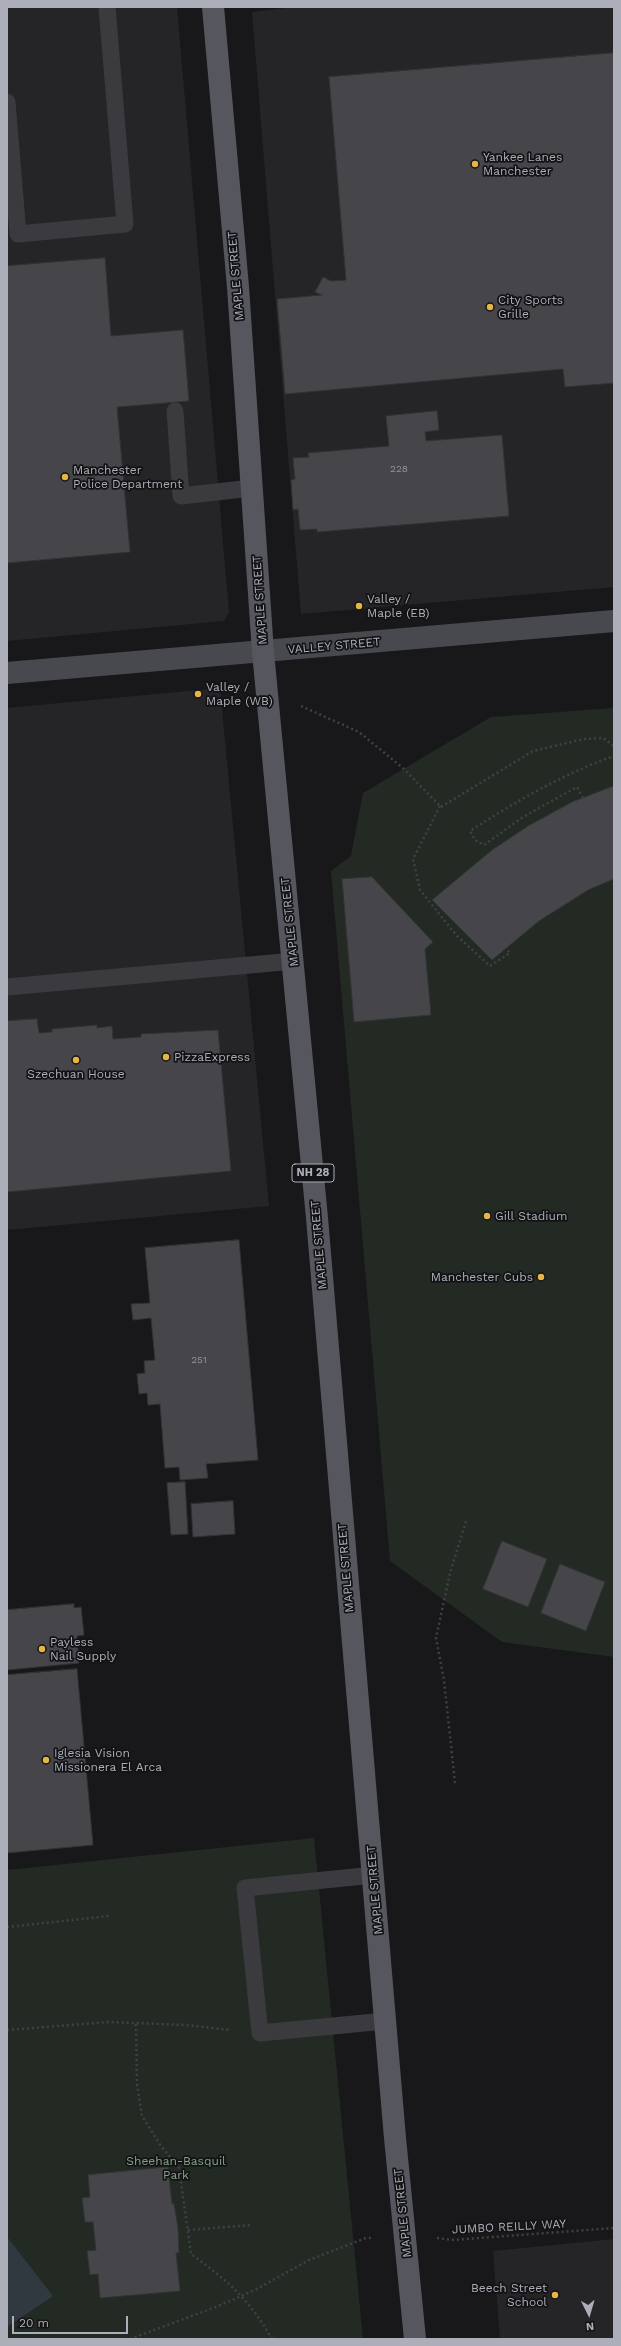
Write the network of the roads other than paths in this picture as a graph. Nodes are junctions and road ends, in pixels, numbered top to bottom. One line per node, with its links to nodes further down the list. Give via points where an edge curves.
1 (107, 7): 3 (lane, via 125,224 18,234)
2 (213, 7): 5 (main road, MAPLE STREET / NH 28, via 238,287)
3 (7, 102)
4 (175, 411): 5 (lane, via 181,496)
5 (252, 488): 7 (main road, MAPLE STREET / NH 28)
6 (614, 622): 7 (main road, VALLEY STREET)
7 (263, 652): 8 (main road, VALLEY STREET); 9 (main road, MAPLE STREET / NH 28)
8 (7, 673)
9 (294, 961): 10 (lane); 11 (main road, MAPLE STREET / NH 28)
10 (7, 987)
11 (374, 1875): 12 (main road, MAPLE STREET / NH 28); 12 (lane, via 245,1888 260,2034)
12 (385, 2021): 13 (main road, MAPLE STREET / NH 28)
13 (415, 2339)

